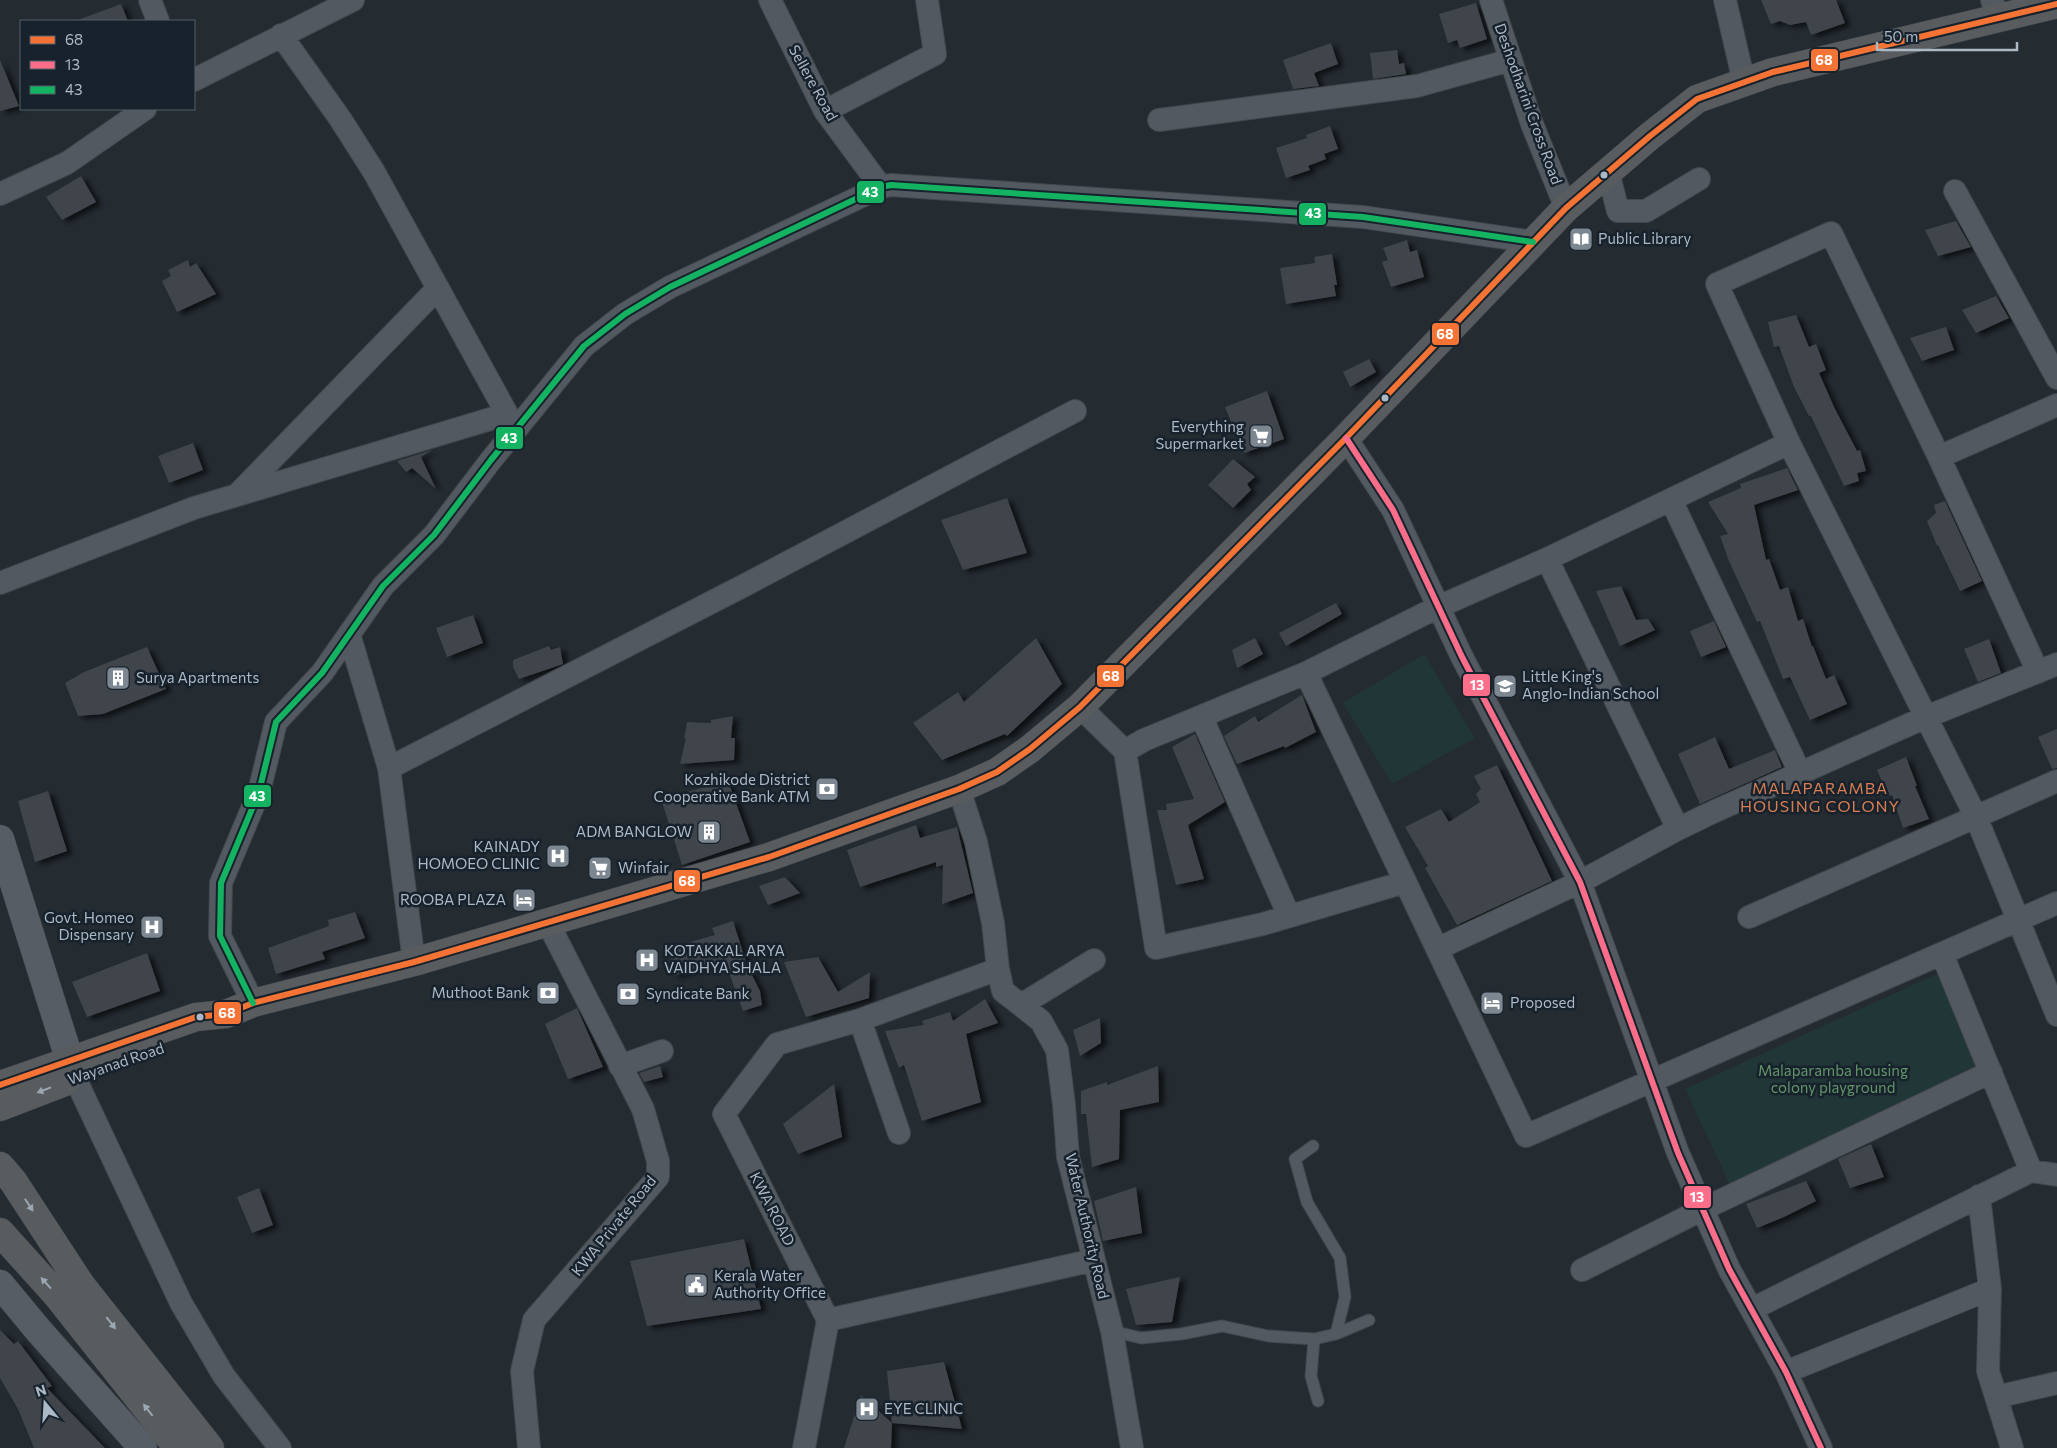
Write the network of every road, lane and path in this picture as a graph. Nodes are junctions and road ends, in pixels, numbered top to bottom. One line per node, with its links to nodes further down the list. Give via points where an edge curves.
1 (150, 0): 9 (street)
2 (353, 0): 10 (street)
3 (770, 0): 15 (street, Sellere Road)
4 (927, 0): 15 (street, via 935,54)
5 (1491, 0): 11 (street, Deshodharini Cross Road)
6 (1725, 0): 13 (street)
7 (2057, 4): 8 (highway, Wayanad Road)
8 (1995, 9): 13 (highway, Wayanad Road)
9 (158, 20)
10 (281, 35): 12 (street); 24 (street, via 369,165)
11 (1511, 60): 16 (street, via 1417,86); 22 (street, Deshodharini Cross Road, via 1532,124)
12 (195, 79)
13 (1744, 82): 17 (highway, Wayanad Road, via 1696,99)
14 (144, 110): 21 (street, via 67,163)
15 (825, 111): 19 (street, Sellere Road)
16 (1159, 120)
17 (1608, 172): 18 (street, via 1618,211 1646,211); 22 (highway, Wayanad Road)
18 (1699, 179)
19 (881, 187): 23 (street, via 891,185 1363,217); 28 (street, via 670,287 625,314 584,346)
20 (1955, 191): 25 (street)
21 (0, 194)
22 (1566, 208): 23 (highway, Wayanad Road)
23 (1533, 242): 29 (highway, Wayanad Road)
24 (438, 288): 28 (street); 32 (street)
25 (2057, 378)
26 (2057, 405): 31 (street)
27 (1075, 412): 44 (street)
28 (510, 424): 32 (street); 37 (street, via 434,534 383,586)
29 (1346, 438): 36 (street, via 1393,510); 40 (highway, Wayanad Road)
30 (1789, 443): 31 (street, via 1717,284 1831,233); 33 (street); 41 (street)
31 (1939, 456): 38 (street)
32 (236, 496): 35 (street, via 194,508)
33 (1672, 500): 34 (street); 45 (street)
34 (1547, 559): 36 (street); 50 (street)
35 (0, 583)
36 (1438, 607): 39 (street); 53 (street)
37 (349, 634): 44 (street); 64 (street, via 322,673 276,722 259,792 221,883 220,936)
38 (2047, 668): 41 (street)
39 (1306, 673): 42 (street); 52 (street)
40 (1080, 707): 43 (street); 47 (highway, Wayanad Road, via 997,772)
41 (1926, 717): 45 (street); 49 (street)
42 (1202, 718): 43 (street, via 1144,740); 55 (street)
43 (1125, 751): 55 (street, via 1156,948)
44 (389, 768): 62 (street)
45 (1800, 773): 50 (street)
46 (2057, 781): 49 (street)
47 (959, 790): 58 (highway, Wayanad Road, via 769,857); 63 (street, Water Authority Road, via 976,842 993,922)
48 (2057, 798): 49 (street)
49 (1979, 824): 56 (street); 57 (street)
50 (1678, 829): 53 (street)
51 (0, 839): 70 (street)
52 (1405, 882): 55 (street); 59 (street)
53 (1580, 882): 59 (street); 72 (street)
54 (2057, 903): 57 (street)
55 (1289, 916)
56 (1749, 917)
57 (2019, 920): 60 (street); 66 (street)
58 (548, 923): 62 (highway, Wayanad Road); 69 (street, KWA Private Road)
59 (1437, 949): 72 (street, via 1526,1136)
60 (1942, 954): 71 (street); 72 (street)
61 (1094, 960): 65 (street)
62 (414, 962): 64 (highway, Wayanad Road)
63 (998, 969): 65 (street, Water Authority Road, via 1003,991); 67 (street)
64 (253, 1003): 70 (highway, Wayanad Road, via 226,1014 196,1017)
65 (1021, 1005): 82 (street, Water Authority Road, via 1041,1021 1057,1050 1068,1157)
66 (2057, 1015)
67 (860, 1020): 74 (street); 87 (street, KWA ROAD, via 777,1044 724,1114)
68 (662, 1051): 69 (street)
69 (620, 1066): 100 (street, KWA Private Road, via 643,1109 658,1161 658,1177 534,1320 522,1371)
70 (73, 1069): 73 (highway, Wayanad Road); 99 (street, via 180,1303 224,1376)
71 (1991, 1072): 77 (street); 80 (street)
72 (1652, 1082): 80 (street)
73 (4, 1085)
74 (899, 1133)
75 (1312, 1146): 90 (lane, via 1295,1159 1307,1202 1340,1258 1345,1298)
76 (0, 1166): 98 (highway, one-way to 98, via 81,1285)
77 (2031, 1171): 78 (street); 79 (street)
78 (2057, 1175)
79 (1979, 1196): 85 (street); 86 (street)
80 (1703, 1209): 83 (street); 86 (street)
81 (0, 1232): 97 (highway, one-way to 81, via 56,1294)
82 (1094, 1260): 87 (street); 89 (street, Water Authority Road)
83 (1582, 1270)
84 (0, 1284): 96 (street)
85 (1990, 1289): 92 (street); 94 (street, via 1988,1371)
86 (1752, 1309): 92 (street)
87 (828, 1320): 101 (street)
88 (1369, 1320): 90 (lane)
89 (1112, 1331): 91 (lane, via 1141,1338 1222,1326 1268,1336); 102 (street, Water Authority Road)
90 (1336, 1334): 91 (lane)
91 (1314, 1338): 95 (lane, via 1312,1376)
92 (1786, 1372): 103 (street)
93 (2057, 1383): 94 (street)
94 (1996, 1397): 104 (street)
95 (1318, 1401)
96 (143, 1448)
97 (178, 1448)
98 (210, 1448)
99 (280, 1448)
100 (529, 1448)
101 (804, 1448)
102 (1132, 1448)
103 (1821, 1448)
104 (2012, 1448)

